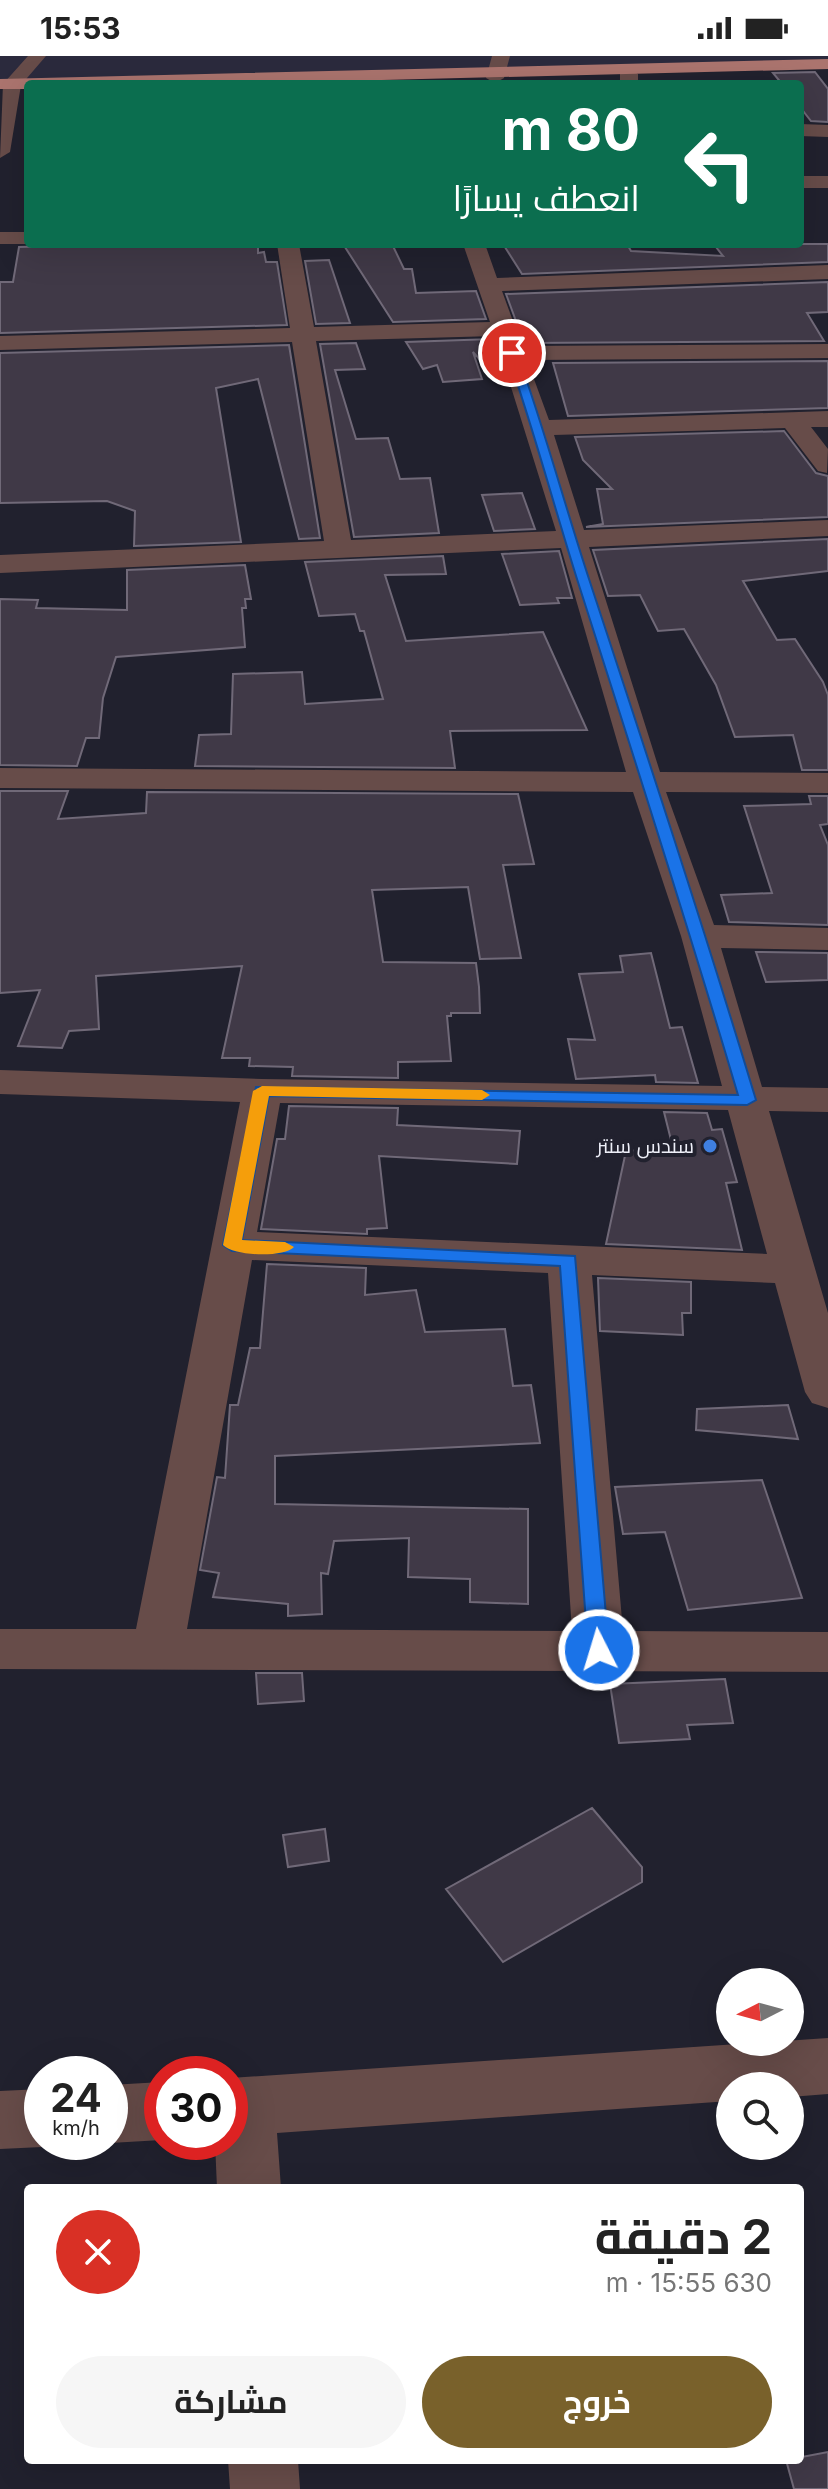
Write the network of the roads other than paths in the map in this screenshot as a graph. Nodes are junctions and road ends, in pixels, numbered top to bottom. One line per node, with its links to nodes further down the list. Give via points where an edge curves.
1 (37, 56): 6 (street)
2 (828, 66): 3 (main road); 4 (main road)
3 (498, 69): 4 (main road); 5 (main road)
4 (629, 79)
5 (424, 80)
6 (10, 86): 9 (street)
7 (804, 130): 8 (street)
8 (828, 131)
9 (0, 152)
10 (804, 182): 11 (street)
11 (828, 182)
12 (0, 238): 13 (street)
13 (24, 238)
14 (289, 248): 20 (street)
15 (475, 248): 19 (street)
16 (655, 255): 18 (street)
17 (828, 272): 18 (street)
18 (659, 278): 19 (street)
19 (487, 285): 21 (street)
20 (303, 337): 21 (street); 22 (street); 30 (street)
21 (507, 341): 23 (street); 26 (street)
22 (0, 343)
23 (828, 351)
24 (828, 419): 25 (street)
25 (792, 420): 26 (street); 27 (street)
26 (539, 428): 29 (street)
27 (827, 465)
28 (828, 528): 29 (street)
29 (570, 540): 30 (street); 34 (street)
30 (339, 550): 31 (street)
31 (0, 564)
32 (0, 778): 34 (street)
33 (828, 783): 34 (street)
34 (647, 785): 35 (street)
35 (699, 936): 36 (street); 39 (street)
36 (828, 939)
37 (0, 1082): 38 (street)
38 (262, 1091): 39 (street); 41 (street)
39 (747, 1100): 40 (street); 43 (street)
40 (828, 1100)
41 (232, 1245): 42 (street); 45 (street)
42 (569, 1261): 43 (street); 47 (street)
43 (792, 1269): 44 (street)
44 (828, 1392)
45 (158, 1648): 46 (street); 47 (street)
46 (0, 1649)
47 (599, 1650): 48 (street)
48 (828, 1652)
49 (828, 2066): 50 (street)
50 (248, 2105)
51 (24, 2119): 52 (street)
52 (0, 2120)
53 (245, 2160): 54 (street)
54 (248, 2184)
55 (263, 2464): 56 (street)
56 (265, 2489)

